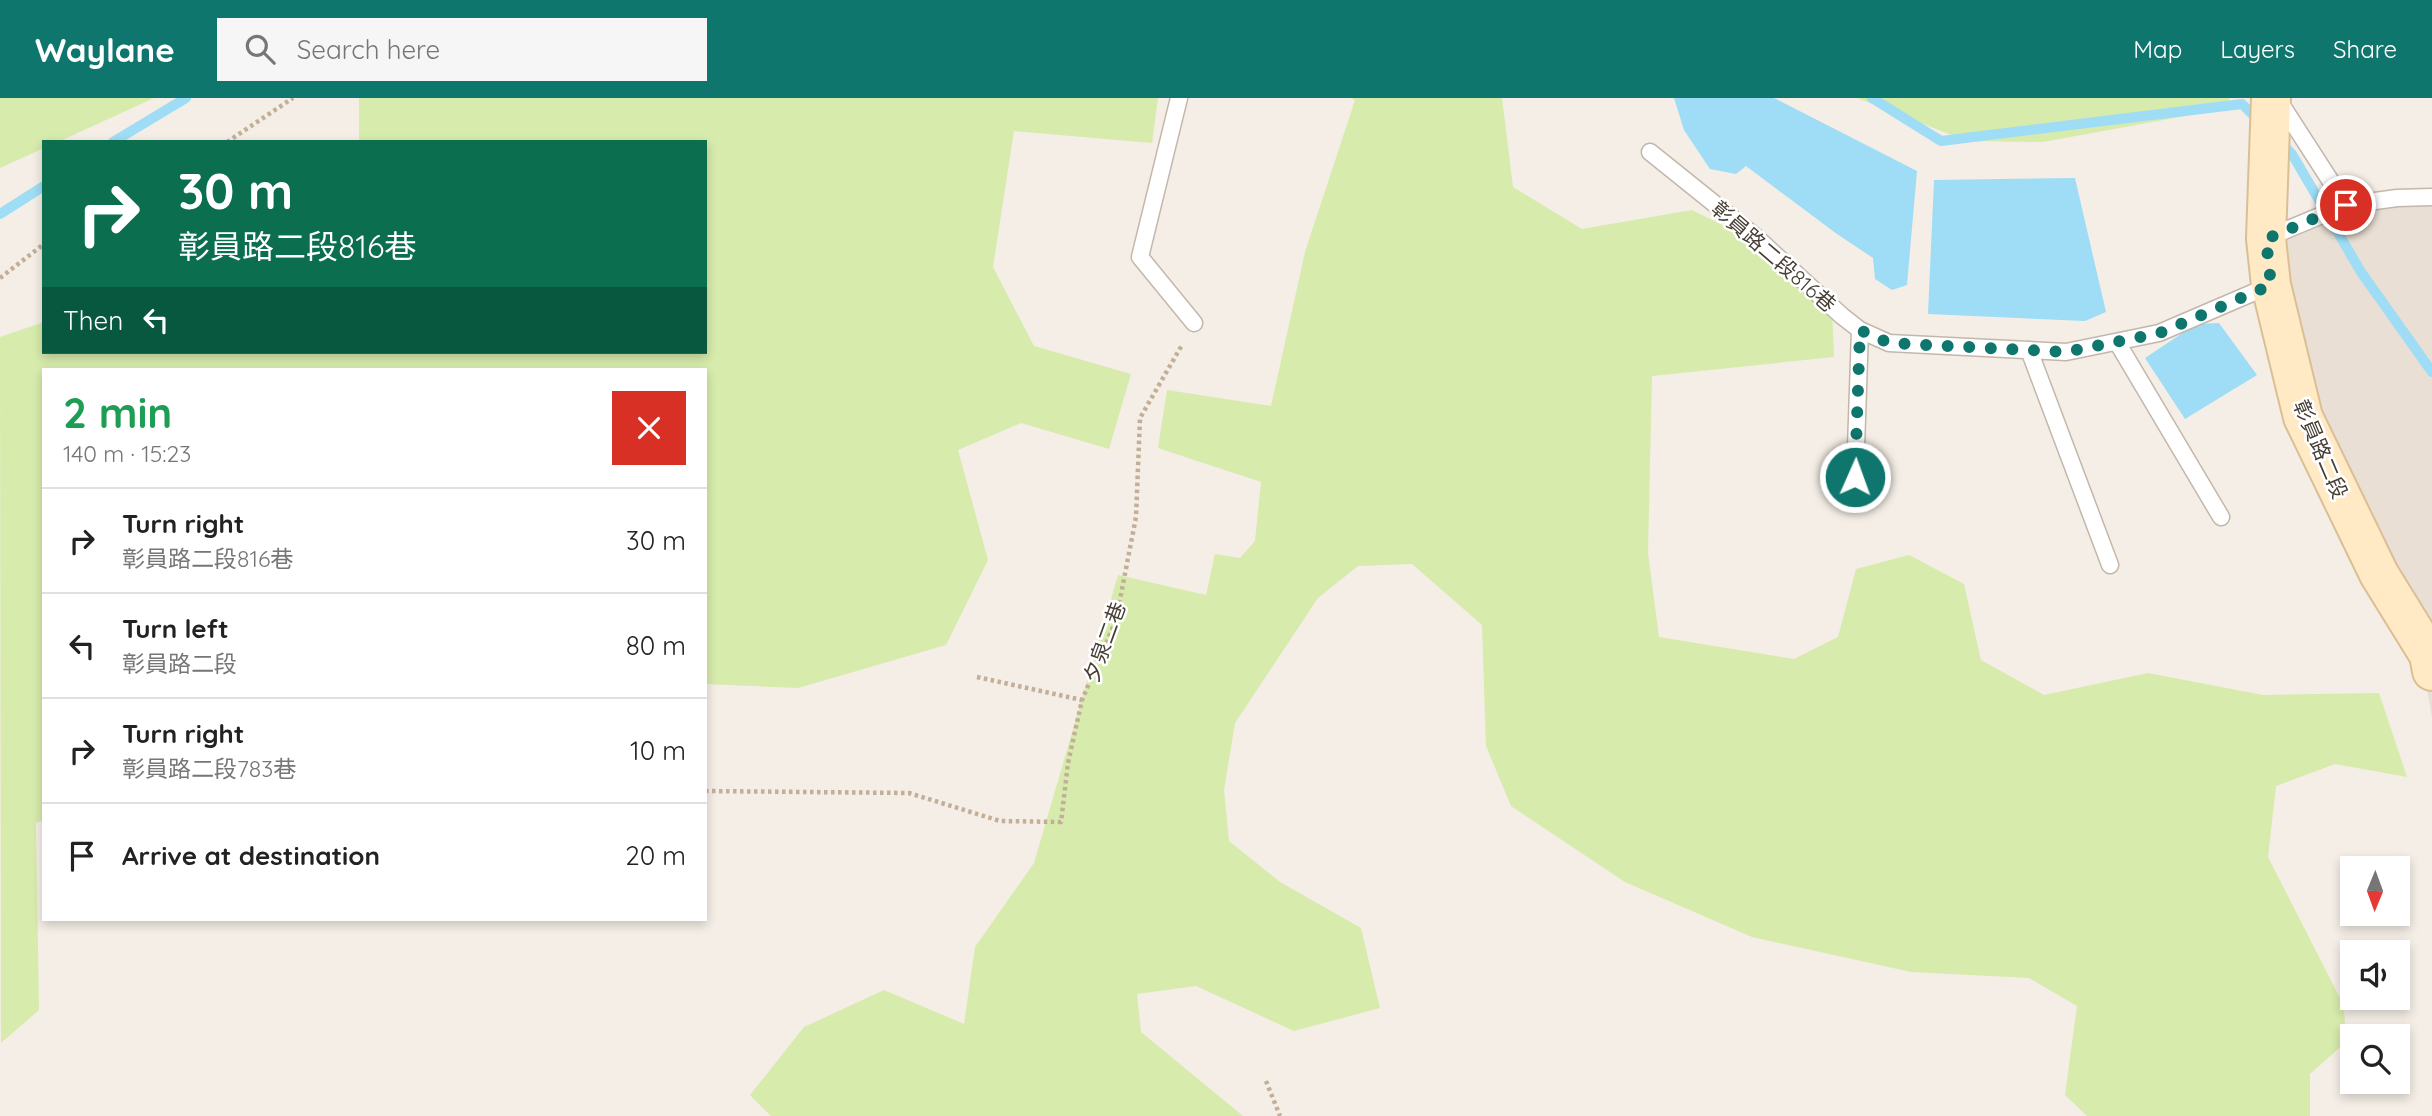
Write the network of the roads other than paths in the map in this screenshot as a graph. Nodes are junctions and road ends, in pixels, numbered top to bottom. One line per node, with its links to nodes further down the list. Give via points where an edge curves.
1 (1179, 98): 8 (lane, via 1140,257)
2 (2273, 105): 5 (lane); 6 (main road, 彰員路二段)
3 (1650, 152): 9 (lane, 彰員路二段816巷, via 1757,238)
4 (2432, 197): 5 (lane)
5 (2346, 205): 6 (lane)
6 (2266, 239): 7 (main road, 彰員路二段)
7 (2271, 285): 10 (lane, 彰員路二段816巷, via 2160,333); 15 (main road, 彰員路二段, via 2302,417 2379,573 2429,655)
8 (1194, 323)
9 (1860, 330): 11 (lane, 彰員路二段816巷, via 1889,343); 12 (lane)
10 (2117, 342): 11 (lane, 彰員路二段816巷, via 2066,352); 13 (lane)
11 (2029, 350): 14 (lane)
12 (1855, 477)
13 (2221, 516)
14 (2110, 565)
15 (2432, 671)

